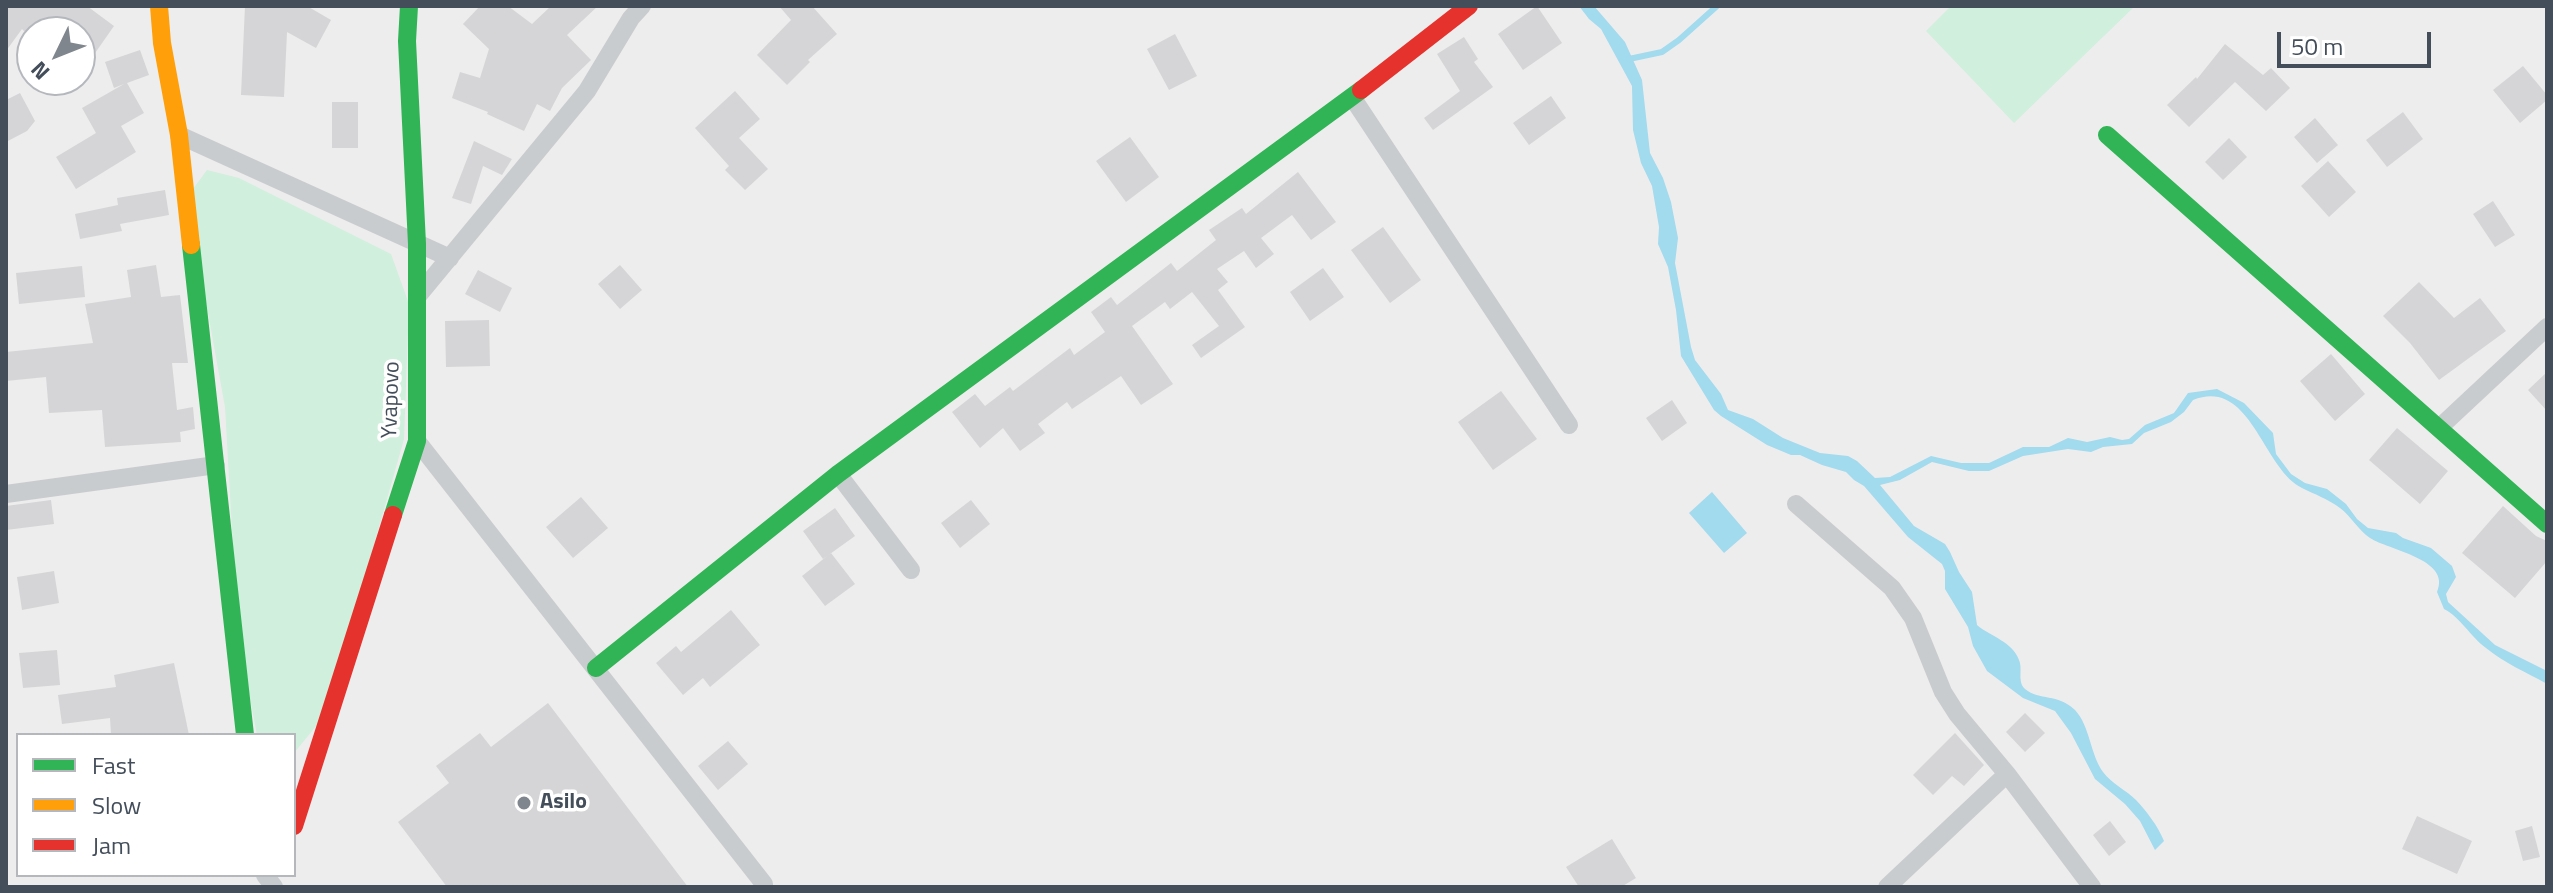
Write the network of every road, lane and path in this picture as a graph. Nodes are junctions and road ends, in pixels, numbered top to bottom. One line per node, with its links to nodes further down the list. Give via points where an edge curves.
1 (159, 6): 6 (street)
2 (409, 6): 8 (street, Yvapovo)
3 (642, 6): 9 (street, via 587,91)
4 (1469, 6): 5 (street)
5 (1352, 97): 12 (street); 16 (street)
6 (179, 135): 8 (street); 15 (street)
7 (2107, 135): 13 (street)
8 (417, 244): 9 (street); 10 (street, Yvapovo)
9 (450, 258): 10 (street)
10 (417, 297): 14 (street, Yvapovo)
11 (2547, 327): 13 (street)
12 (1569, 425)
13 (2439, 428): 19 (street)
14 (417, 441): 21 (street); 24 (street, Yvapovo)
15 (216, 465): 17 (street); 22 (street)
16 (838, 474): 20 (street); 21 (street)
17 (6, 494)
18 (1796, 504): 23 (street, via 1892,588 1913,618 1950,703)
19 (2547, 524)
20 (911, 570)
21 (596, 668): 25 (street)
22 (245, 733)
23 (2007, 774): 26 (street); 27 (street)
24 (296, 820)
25 (764, 884)
26 (1887, 887)
27 (2092, 887)

